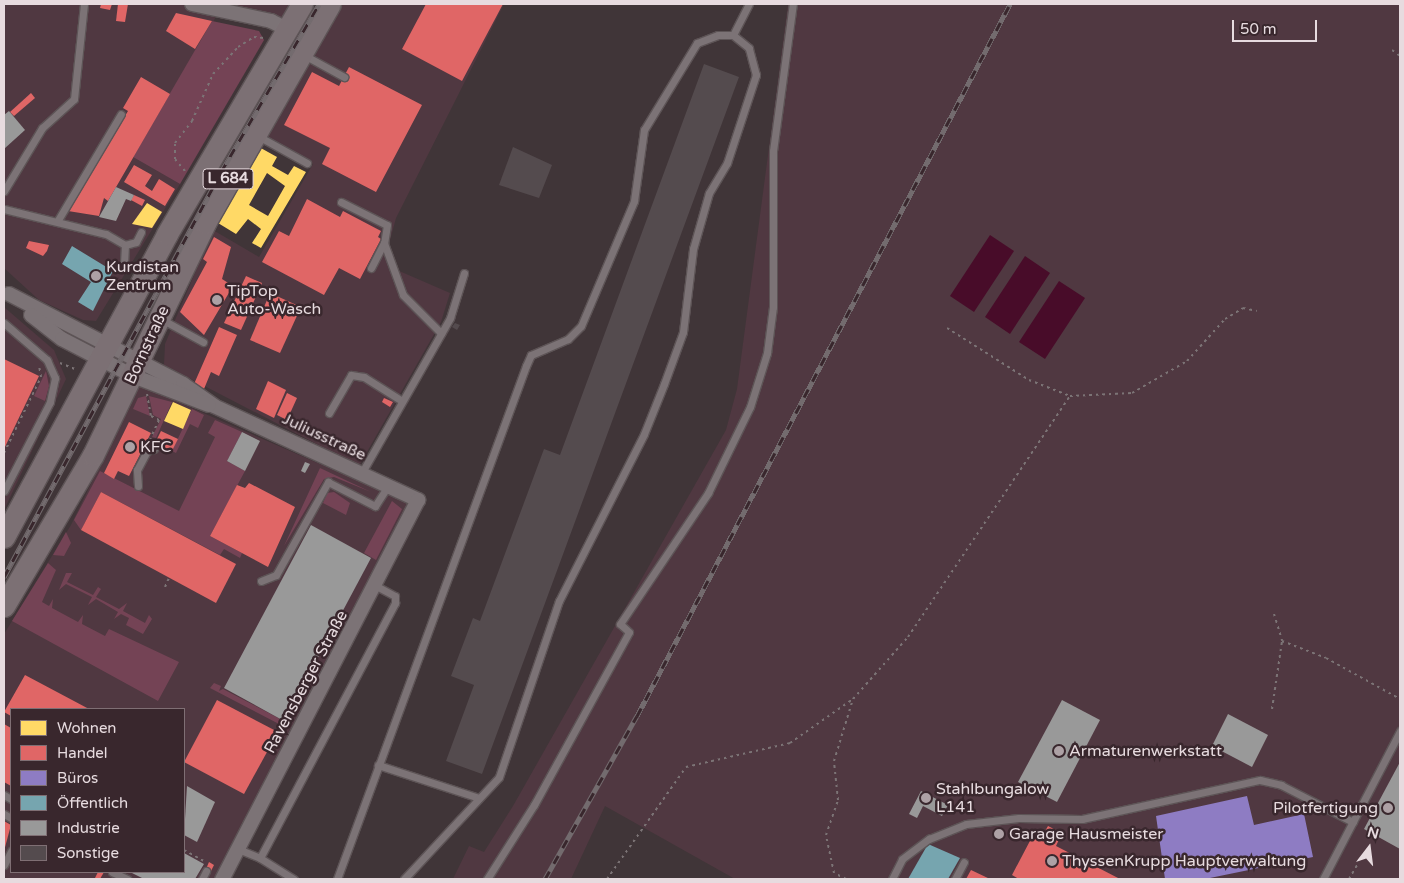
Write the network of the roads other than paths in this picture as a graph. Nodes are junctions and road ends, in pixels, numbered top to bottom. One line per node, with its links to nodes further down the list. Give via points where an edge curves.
1 (84, 4): 14 (lane, via 74,99 42,128)
2 (192, 4): 7 (street, via 271,21)
3 (302, 4): 7 (main road, Bornstraße / L 684)
4 (330, 4): 9 (main road, Bornstraße / L 684)
5 (749, 4): 8 (lane)
6 (793, 4): 60 (lane, via 773,151 773,307 753,399 708,493 620,624 628,632 534,805)
7 (278, 34): 29 (main road, Bornstraße / L 684)
8 (733, 35): 44 (lane, via 706,38 690,54 684,71 641,140 634,201 587,315 568,339 540,349 526,366); 45 (lane, via 749,48 756,75 727,163 710,192 693,249 683,332 644,434 559,601 499,777)
9 (301, 54): 10 (lane); 12 (main road, Bornstraße / L 684)
10 (344, 77)
11 (121, 114): 17 (lane)
12 (253, 134): 13 (lane); 25 (main road, Bornstraße / L 684, via 204,222)
13 (307, 163)
14 (4, 191)
15 (341, 202): 19 (lane, via 387,225)
16 (4, 209): 17 (lane)
17 (58, 220): 20 (lane, via 89,227)
18 (141, 232): 20 (lane, via 136,242)
19 (384, 243): 22 (lane); 27 (lane, via 404,295)
20 (126, 245): 21 (lane)
21 (124, 266)
22 (371, 268)
23 (464, 273): 27 (lane)
24 (6, 291): 29 (street, Juliusstraße, via 62,339)
25 (160, 319): 28 (lane); 30 (main road, Bornstraße / L 684)
26 (4, 323): 37 (lane, via 47,360 55,378 50,402)
27 (441, 333): 31 (lane)
28 (200, 338)
29 (102, 351): 30 (street, Juliusstraße); 39 (main road, Bornstraße / L 684)
30 (140, 376): 34 (street, Juliusstraße, via 214,406); 42 (main road, Bornstraße / L 684)
31 (402, 402): 32 (lane, via 364,377 351,375); 34 (lane)
32 (329, 413)
33 (154, 449): 35 (lane, via 147,451 137,470)
34 (361, 474): 36 (street, Juliusstraße)
35 (138, 486)
36 (388, 486): 38 (street, Juliusstraße); 40 (lane, via 375,506 328,482 276,575)
37 (4, 491)
38 (418, 500): 41 (street, Ravensberger Straße)
39 (4, 537)
40 (261, 581)
41 (376, 586): 47 (street, Ravensberger Straße); 49 (lane, via 395,596 395,603)
42 (4, 606)
43 (1400, 731): 46 (lane)
44 (378, 765): 45 (lane); 58 (lane)
45 (479, 798): 59 (lane)
46 (1353, 822): 61 (lane, via 1281,784 1260,780 1082,819 1003,819 966,824 929,840 902,859); 63 (lane)
47 (238, 849): 49 (lane); 56 (street, Ravensberger Straße)
48 (10, 853): 51 (lane)
49 (260, 858): 57 (lane)
50 (964, 862): 62 (lane)
51 (4, 865)
52 (206, 871): 55 (lane)
53 (113, 873): 54 (lane)
54 (126, 879)
55 (202, 879)
56 (222, 879)
57 (294, 879)
58 (337, 879)
59 (404, 879)
60 (486, 879)
61 (892, 879)
62 (955, 879)
63 (1323, 879)

